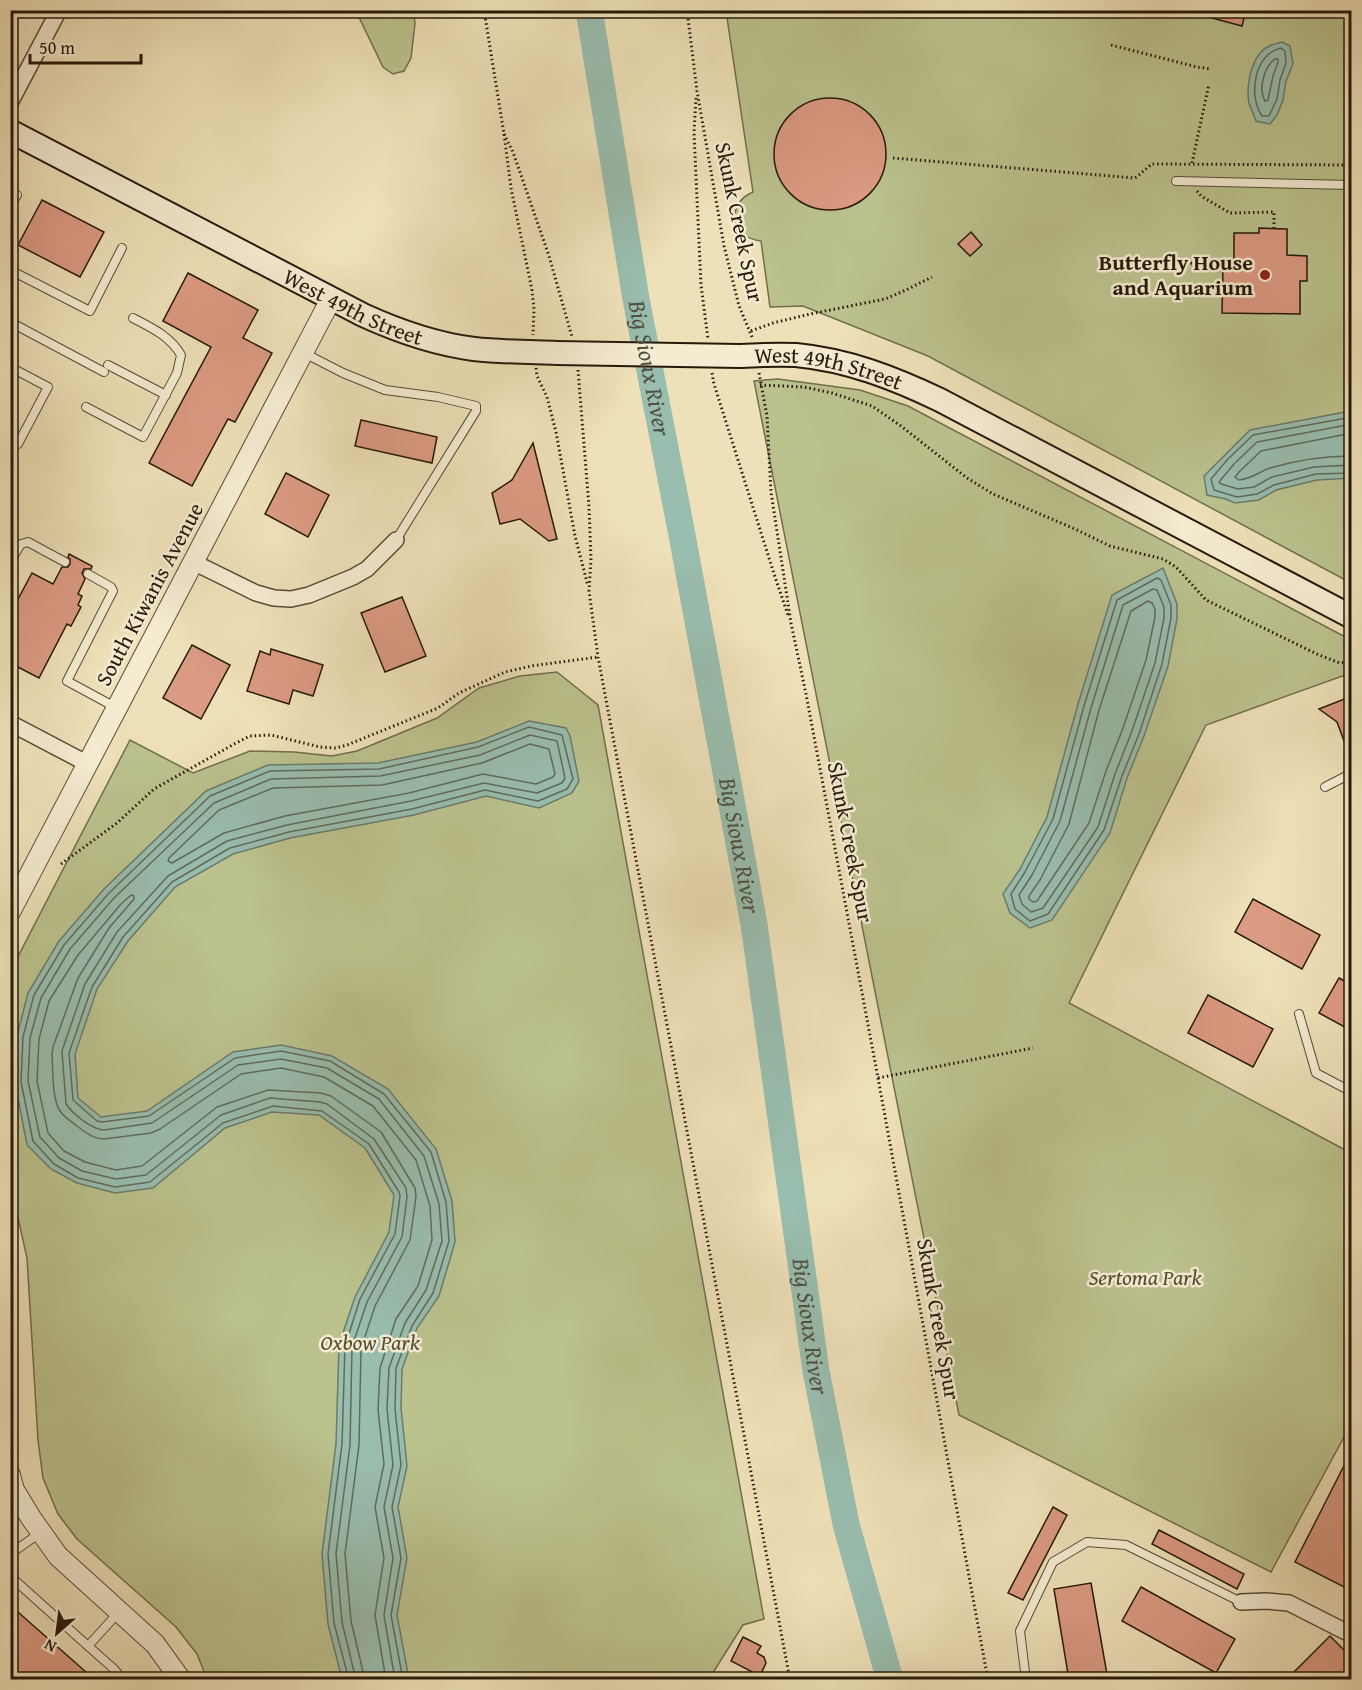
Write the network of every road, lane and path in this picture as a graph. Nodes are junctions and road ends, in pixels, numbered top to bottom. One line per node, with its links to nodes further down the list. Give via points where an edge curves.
1 (59, 10): 9 (street)
2 (484, 10): 11 (path)
3 (687, 10): 29 (path, Skunk Creek Spur, via 724,246 739,306)
4 (1324, 10): 5 (path)
5 (1352, 11)
6 (1111, 45): 7 (path)
7 (1211, 69)
8 (1209, 84): 13 (path)
9 (10, 103)
10 (10, 131): 26 (main road, West 49th Street)
11 (504, 134): 30 (path, via 549,256 569,324); 32 (path, via 532,290)
12 (893, 158): 13 (path, via 1135,178 1152,164)
13 (1192, 163): 14 (path)
14 (1352, 165)
15 (1176, 181): 16 (lane)
16 (1187, 181): 17 (lane); 20 (path, via 1201,196 1230,213 1274,213)
17 (1352, 185)
18 (17, 195): 19 (lane)
19 (10, 207)
20 (1274, 228)
21 (122, 248): 24 (lane, via 90,311)
22 (1234, 261): 23 (path)
23 (1177, 264)
24 (10, 270)
25 (932, 277): 29 (path, via 885,299)
26 (331, 299): 31 (street, South Kiwanis Avenue); 32 (main road, West 49th Street, via 390,327 441,343)
27 (133, 318): 37 (lane, via 165,336 181,355)
28 (10, 322): 37 (lane)
29 (750, 331): 33 (path, Skunk Creek Spur)
30 (566, 350): 32 (main road, West 49th Street); 33 (main road, West 49th Street, bridge)
31 (303, 352): 40 (lane, via 385,390 477,406); 43 (street, South Kiwanis Avenue)
32 (533, 352): 45 (path, via 556,432)
33 (749, 356): 36 (path, Skunk Creek Spur); 46 (main road, West 49th Street, via 822,359 902,382)
34 (10, 367): 39 (lane, via 48,387)
35 (578, 368): 45 (path, via 590,507)
36 (760, 385): 48 (path, via 804,387 872,406 993,494 1110,546 1163,559 1176,567 1206,600 1319,655 1340,663); 58 (path, Skunk Creek Spur, via 791,623)
37 (166, 395): 38 (lane, via 143,437)
38 (86, 407)
39 (18, 444)
40 (396, 540): 43 (street, via 367,569 291,599 256,593)
41 (10, 561): 42 (lane, via 21,544 28,542)
42 (65, 562)
43 (193, 562): 49 (street, South Kiwanis Avenue)
44 (88, 574): 49 (lane, via 111,586 113,591 67,681)
45 (589, 591): 47 (path)
46 (1352, 617)
47 (598, 657): 54 (path, via 505,672 459,693 438,708 336,748 271,735 250,736 154,789 117,823); 70 (path)
48 (1352, 662)
49 (117, 708): 51 (street, South Kiwanis Avenue)
50 (10, 723): 51 (street)
51 (88, 764): 55 (street, South Kiwanis Avenue)
52 (1352, 773): 53 (lane)
53 (1325, 787)
54 (61, 864)
55 (13, 903)
56 (1299, 1014): 59 (lane, via 1316,1073)
57 (1033, 1048): 58 (path)
58 (878, 1078): 71 (path, Skunk Creek Spur)
59 (1352, 1092)
60 (10, 1475): 61 (street, via 14,1490)
61 (41, 1533): 62 (lane); 65 (street, via 58,1556)
62 (10, 1554)
63 (10, 1576): 67 (lane)
64 (1241, 1602): 66 (street, via 1289,1603); 72 (lane, via 1126,1545 1087,1542 1053,1562 1020,1631)
65 (119, 1612): 67 (lane); 69 (street, via 155,1644)
66 (1352, 1635)
67 (88, 1646): 68 (lane)
68 (123, 1680)
69 (182, 1680)
70 (790, 1680)
71 (988, 1680)
72 (1026, 1680)

